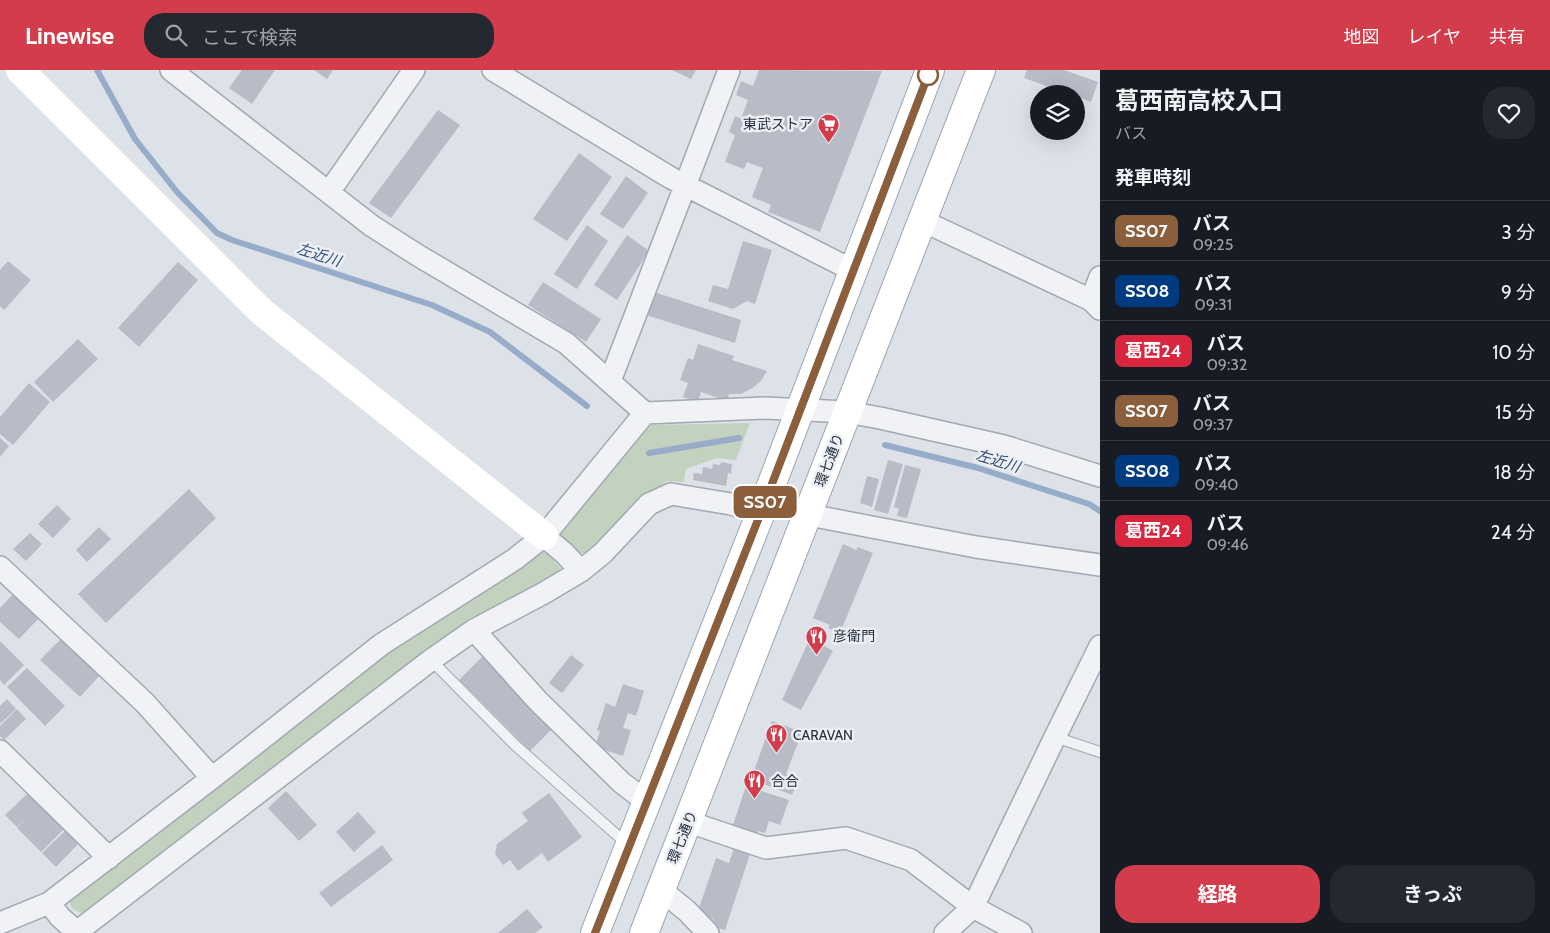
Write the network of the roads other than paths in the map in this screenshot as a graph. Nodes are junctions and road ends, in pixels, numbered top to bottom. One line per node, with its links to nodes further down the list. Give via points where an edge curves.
1 (20, 70): 21 (main road, via 262,312)
2 (171, 70): 9 (street)
3 (414, 70): 9 (street)
4 (493, 70): 8 (street)
5 (729, 70): 8 (street)
6 (930, 70): 11 (main road)
7 (981, 70): 10 (main road, 環七通り)
8 (685, 186): 11 (street); 14 (street)
9 (329, 192): 14 (street, via 411,251 566,342)
10 (923, 221): 13 (street); 16 (main road, 環七通り)
11 (852, 270): 15 (main road)
12 (1100, 277): 13 (street)
13 (1095, 305)
14 (610, 381): 17 (street)
15 (800, 409): 16 (street); 17 (street); 19 (main road)
16 (847, 412): 18 (street, via 1004,446); 20 (main road, 環七通り)
17 (645, 413): 21 (street)
18 (1100, 476)
19 (761, 512): 24 (street, via 671,494 649,504 603,553); 32 (main road)
20 (808, 515): 22 (street, via 976,547); 33 (main road, 環七通り)
21 (544, 536): 24 (street); 31 (street, via 515,559 382,644)
22 (1100, 565)
23 (0, 567): 31 (street, via 145,703)
24 (581, 571): 25 (street)
25 (474, 630): 27 (street); 32 (street, via 545,708 622,783)
26 (1100, 646): 28 (street)
27 (431, 660): 34 (lane, via 515,745); 40 (street)
28 (1055, 737): 30 (lane); 38 (street)
29 (0, 751): 35 (street)
30 (1100, 752)
31 (212, 778): 35 (street)
32 (646, 801): 34 (main road)
33 (688, 822): 36 (main road, 環七通り); 38 (street, via 766,848 846,838 912,860)
34 (629, 846): 41 (main road)
35 (109, 858): 37 (street)
36 (661, 890): 42 (main road, 環七通り); 43 (street)
37 (49, 903): 39 (street); 40 (street)
38 (973, 907): 44 (street); 45 (street)
39 (0, 923)
40 (78, 932)
41 (595, 933)
42 (644, 933)
43 (708, 933)
44 (945, 933)
45 (1021, 933)

